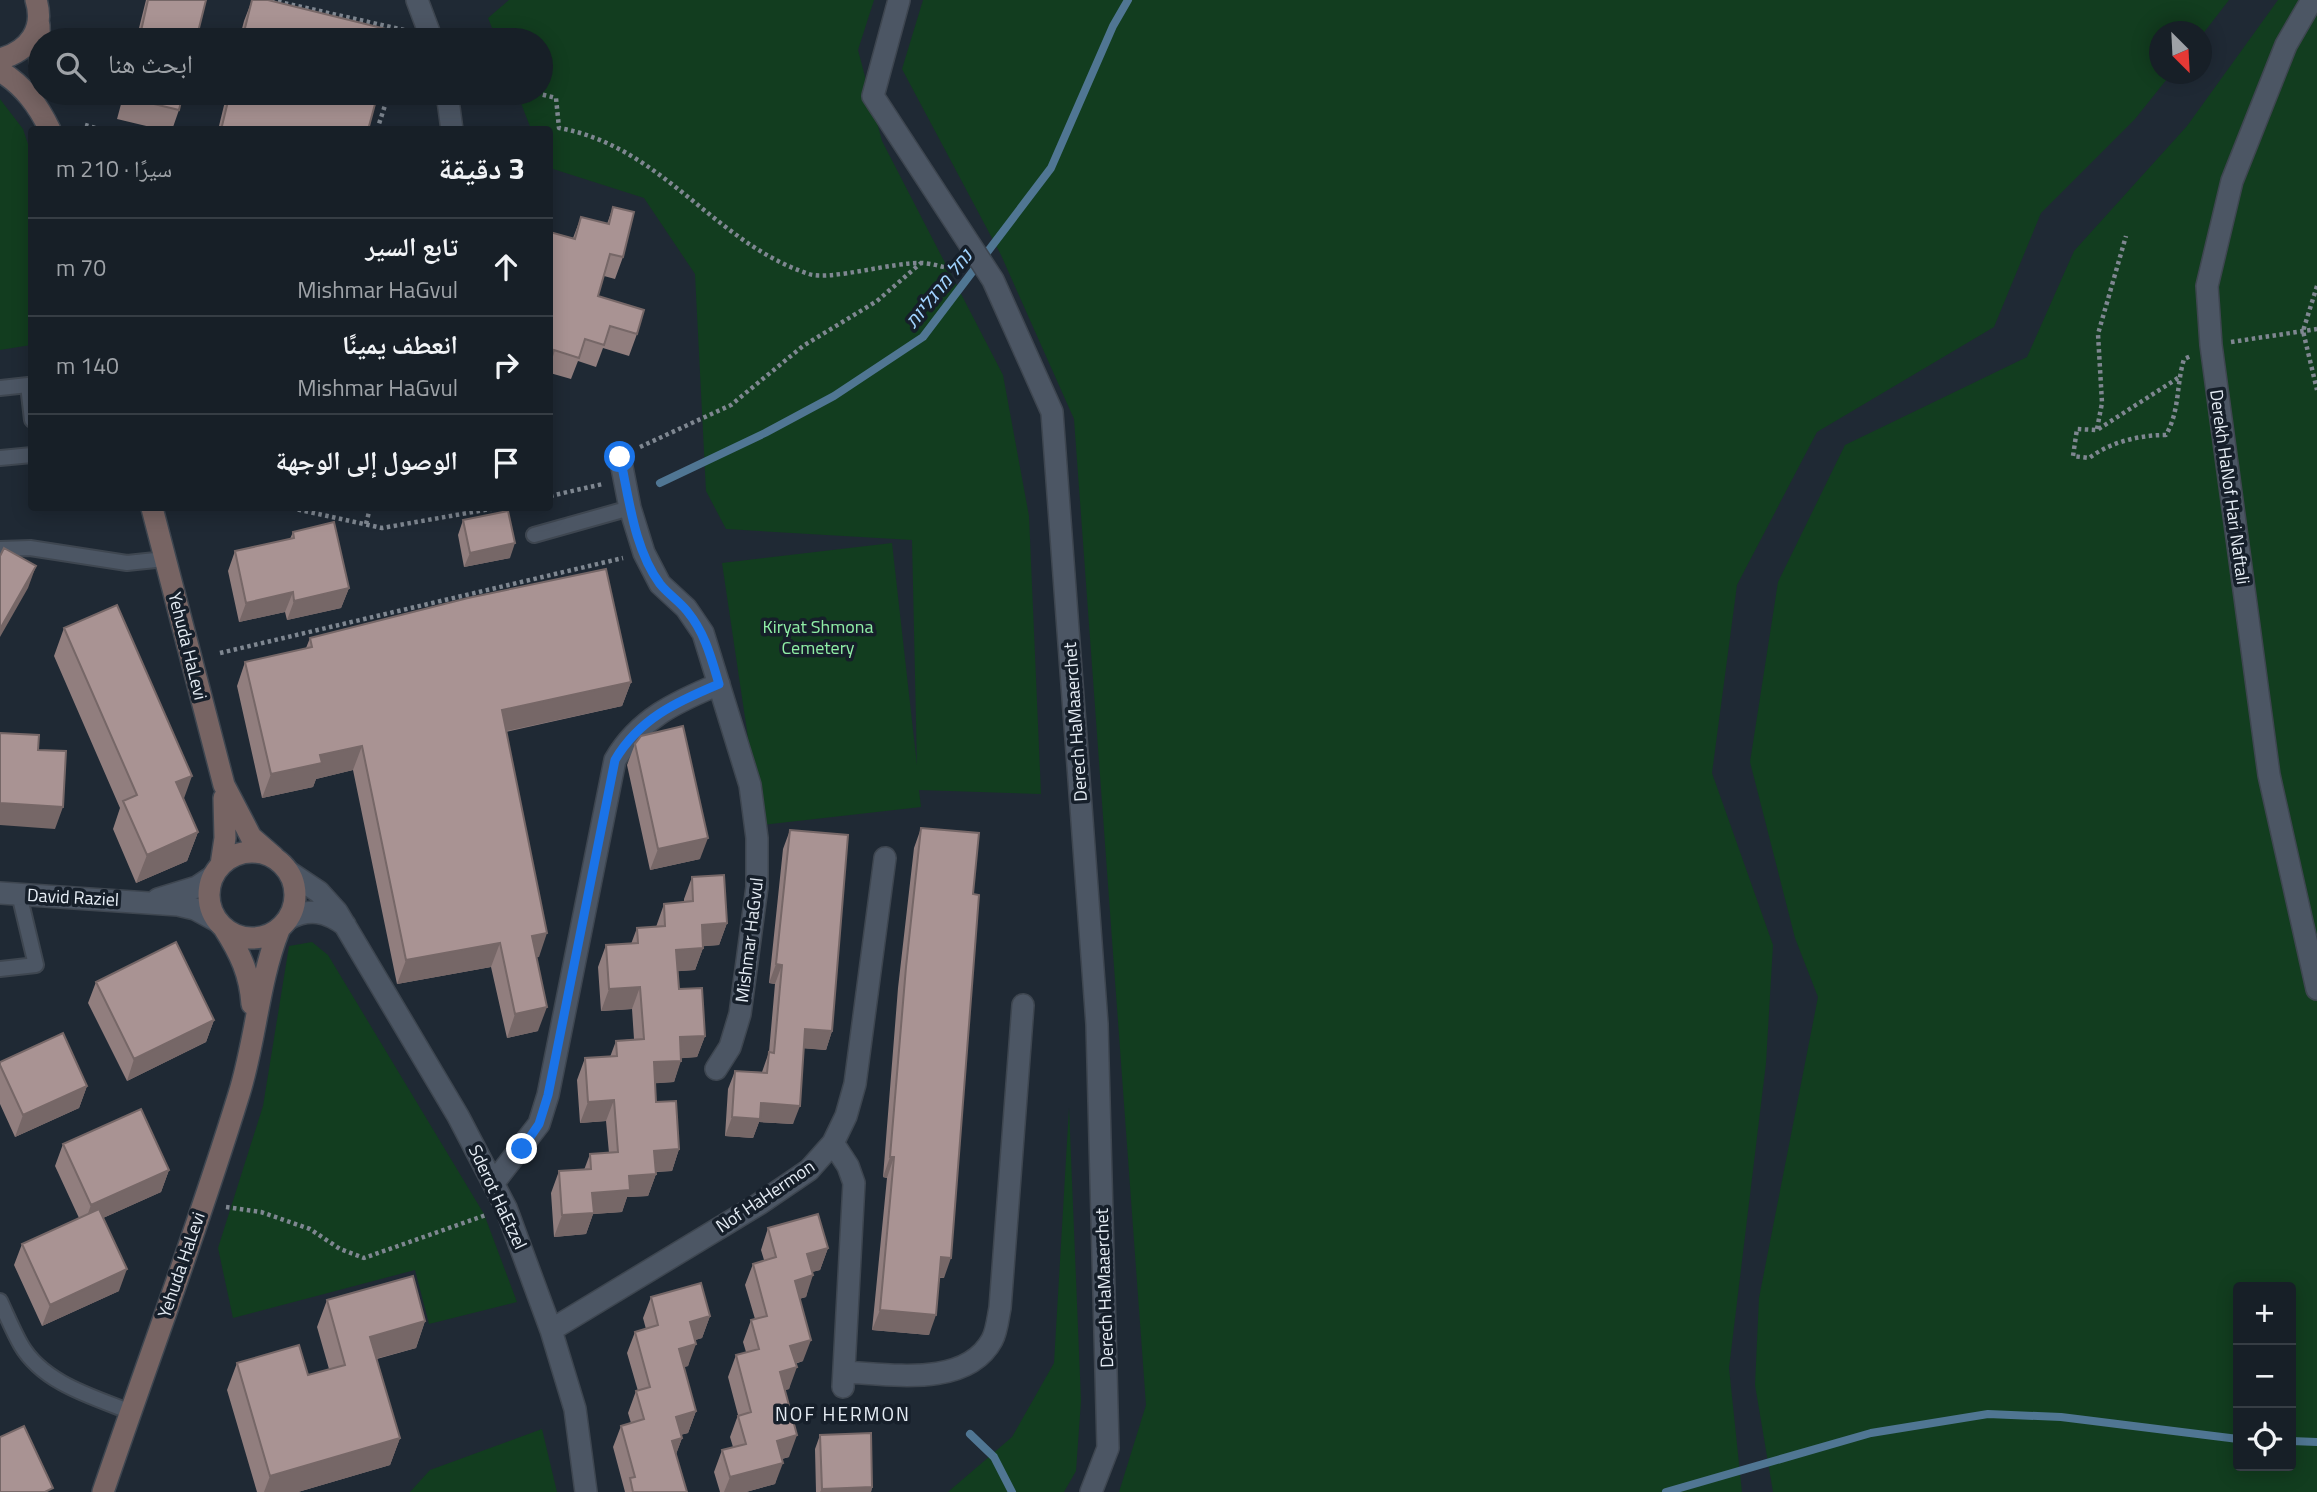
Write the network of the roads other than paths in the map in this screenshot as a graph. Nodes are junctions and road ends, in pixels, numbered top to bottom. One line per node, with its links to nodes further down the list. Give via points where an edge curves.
1 (36, 0): 5 (street)
2 (417, 0): 8 (street)
3 (899, 0): 52 (street, Derech HaMaaerchet, via 873,96 993,280 1052,412 1097,1024 1108,1448)
4 (2312, 0): 41 (street, Derekh HaNof Hari Naftali, via 2286,45 2232,181 2207,286 2269,775)
5 (39, 25): 6 (street); 7 (street)
6 (37, 28)
7 (39, 28)
8 (428, 28)
9 (28, 43): 10 (street)
10 (0, 59)
11 (0, 71): 12 (street)
12 (28, 94)
13 (37, 105): 16 (street)
14 (49, 105): 17 (street)
15 (449, 105): 18 (street)
16 (50, 126)
17 (52, 126)
18 (451, 126)
19 (28, 385): 20 (lane)
20 (0, 388)
21 (28, 455): 23 (lane)
22 (620, 457): 24 (street, Mishmar HaGvul)
23 (0, 458)
24 (630, 508): 26 (lane); 29 (street, Mishmar HaGvul, via 660,584 686,608 703,633)
25 (153, 511): 28 (street, Yehuda HaLevi)
26 (534, 535)
27 (0, 550): 28 (lane, via 30,548 127,563)
28 (165, 559): 30 (street, Yehuda HaLevi)
29 (719, 684): 44 (street, Mishmar HaGvul, via 750,785 757,887 740,1014 730,1047); 46 (street, via 661,712 627,739 615,760 548,1095 539,1124)
30 (223, 785): 31 (street, Yehuda HaLevi, via 251,837); 33 (street, Yehuda HaLevi, via 225,838)
31 (274, 857): 33 (street, via 246,851 232,856); 34 (street)
32 (885, 858): 45 (street, Nof HaHermon, via 855,1084)
33 (216, 871): 36 (street, David Raziel, via 184,891); 38 (street, via 209,902)
34 (289, 873): 37 (street, via 296,891 294,906); 39 (street, Sderot HaEtzel, via 330,902)
35 (10, 893): 36 (street, David Raziel); 40 (lane, via 36,965)
36 (146, 901): 38 (street, David Raziel, via 195,909)
37 (283, 924): 38 (street, via 265,936 251,938); 39 (street, via 310,911); 43 (street, Yehuda HaLevi, via 264,975)
38 (220, 925): 43 (street, Yehuda HaLevi, via 241,955 250,982)
39 (346, 927): 46 (street, Sderot HaEtzel)
40 (0, 970)
41 (2317, 989)
42 (1023, 1005): 45 (street, via 1000,1308 993,1339 978,1357 948,1371 844,1380 854,1183)
43 (254, 1037): 49 (street, Yehuda HaLevi, via 239,1094)
44 (716, 1069)
45 (833, 1143): 48 (street, Nof HaHermon, via 809,1170 759,1204)
46 (495, 1181): 48 (street, Sderot HaEtzel)
47 (0, 1301): 49 (lane, via 22,1348 39,1367 68,1387)
48 (551, 1330): 51 (street, Sderot HaEtzel, via 575,1409)
49 (131, 1412): 50 (street, Yehuda HaLevi)
50 (103, 1492)
51 (586, 1492)
52 (1091, 1492)

